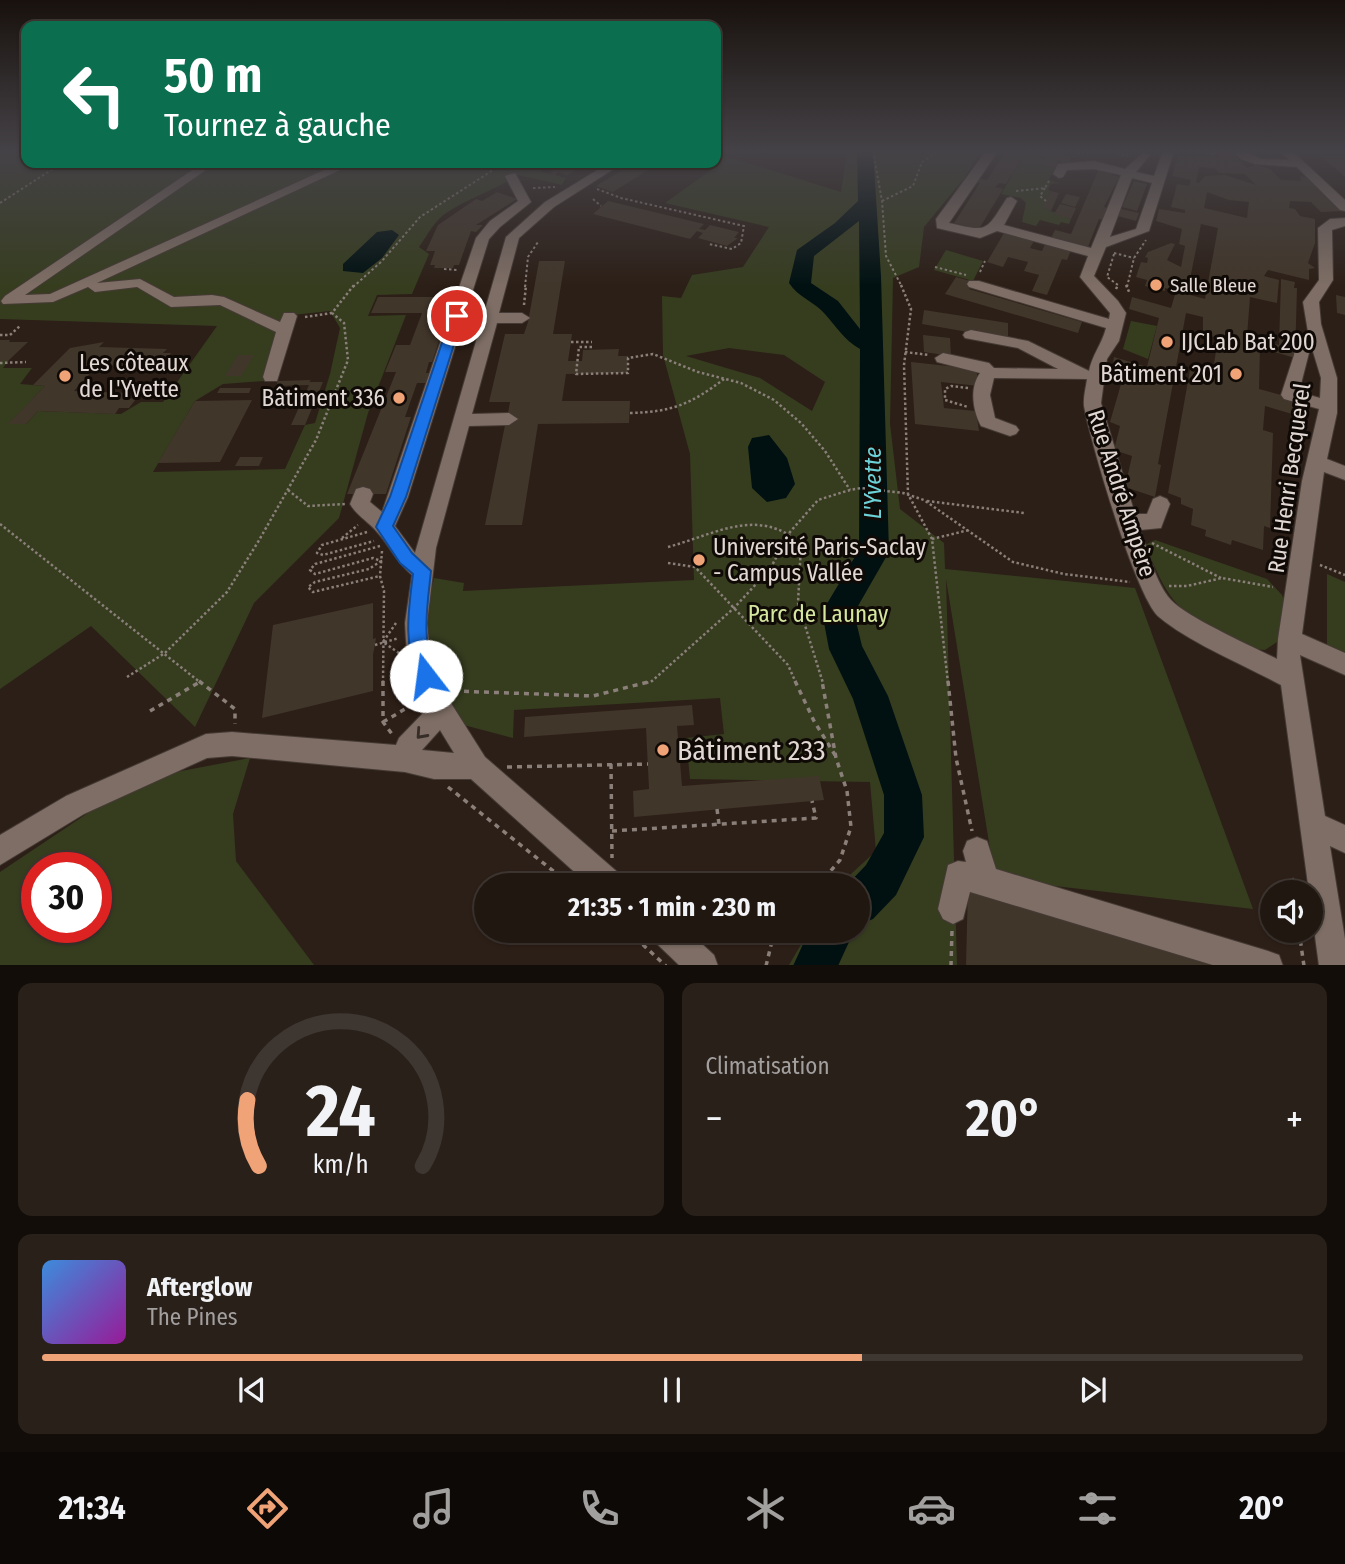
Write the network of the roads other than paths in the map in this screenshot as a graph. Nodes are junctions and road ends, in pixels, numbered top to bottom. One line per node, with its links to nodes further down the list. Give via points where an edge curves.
1 (161, 196): 16 (street)
2 (277, 196): 15 (street)
3 (522, 196): 13 (street, via 525,202 483,238)
4 (560, 196): 11 (street, via 531,216)
5 (960, 196): 10 (street, via 942,225 980,234)
6 (1014, 196): 10 (street)
7 (1120, 196): 12 (street)
8 (1154, 196): 12 (street, via 1142,231)
9 (1345, 222): 21 (street, Rue Henri Becquerel, via 1325,228 1326,280 1311,302)
10 (996, 227): 12 (street)
11 (513, 237): 13 (street, via 505,237); 17 (street)
12 (1100, 250): 19 (street, via 1087,278 1113,304 1118,313)
13 (477, 257): 34 (street, via 398,497)
14 (975, 281): 19 (street)
15 (53, 298): 16 (street); 25 (street, via 140,283 171,302 224,300 287,322)
16 (4, 303)
17 (490, 318): 18 (street); 27 (street)
18 (523, 318)
19 (1115, 326): 24 (street, Rue André Ampère, via 1111,341)
20 (971, 335): 24 (street, via 1022,344)
21 (1316, 335): 26 (street, Rue Henri Becquerel); 26 (street, via 1304,338 1290,395)
22 (940, 357): 23 (street, via 983,367)
23 (990, 373): 24 (street); 29 (street, via 981,395 987,422)
24 (1089, 374): 35 (street, Rue André Ampère, via 1092,403)
25 (271, 377)
26 (1334, 409): 30 (street, Rue Henri Becquerel)
27 (461, 419): 28 (street); 36 (street)
28 (509, 419)
29 (1010, 430)
30 (1316, 462): 31 (street); 37 (street, Rue Henri Becquerel)
31 (1345, 473)
32 (362, 499): 34 (street)
33 (1160, 504): 35 (street, via 1154,522)
34 (381, 522): 36 (street, via 406,558)
35 (1127, 522): 39 (street, Rue André Ampère, via 1155,585 1155,595 1165,609)
36 (422, 571): 40 (street, via 419,660)
37 (1289, 639): 38 (street); 39 (street, Rue Henri Becquerel)
38 (1345, 664)
39 (1291, 678): 43 (street)
40 (442, 698): 41 (street, one-way to 41, via 408,747); 42 (street)
41 (400, 749): 42 (street, via 434,766); 45 (street, via 206,747 75,805)
42 (476, 766): 47 (street)
43 (1315, 825): 44 (street); 53 (street)
44 (1345, 839)
45 (0, 851)
46 (977, 851): 48 (lane)
47 (612, 872)
48 (984, 880): 49 (lane, via 958,875); 52 (lane)
49 (953, 909)
50 (679, 943): 51 (street)
51 (703, 965)
52 (1268, 965)
53 (1334, 965)

